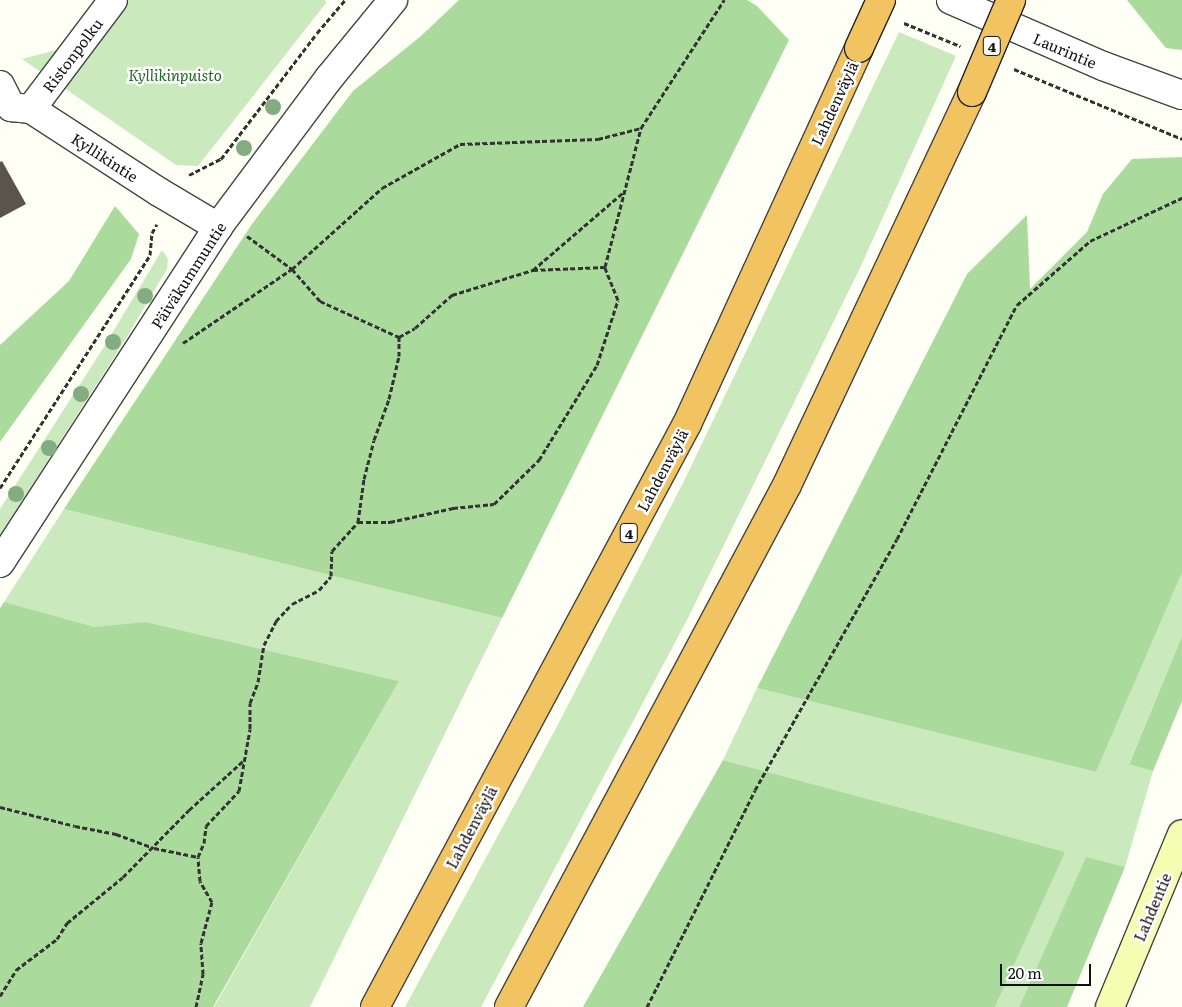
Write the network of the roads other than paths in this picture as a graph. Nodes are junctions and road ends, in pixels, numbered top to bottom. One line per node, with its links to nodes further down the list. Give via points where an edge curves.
1 (113, 0): 7 (street, Ristonpolku)
2 (393, 0): 8 (street, Päiväkummuntie, via 329,78)
3 (880, 0): 11 (highway, Lahdenväylä / 4, bridge, via 687,424)
4 (951, 0): 6 (street, Laurintie, via 1104,66)
5 (1011, 0): 12 (highway, 4, bridge, via 972,92 787,485)
6 (1182, 95)
7 (10, 104): 8 (street, Kyllikintie, via 171,200)
8 (221, 223): 9 (street, Päiväkummuntie)
9 (0, 563)
10 (1182, 834): 13 (main road, Lahdentie)
11 (376, 1007)
12 (509, 1007)
13 (1110, 1007)

